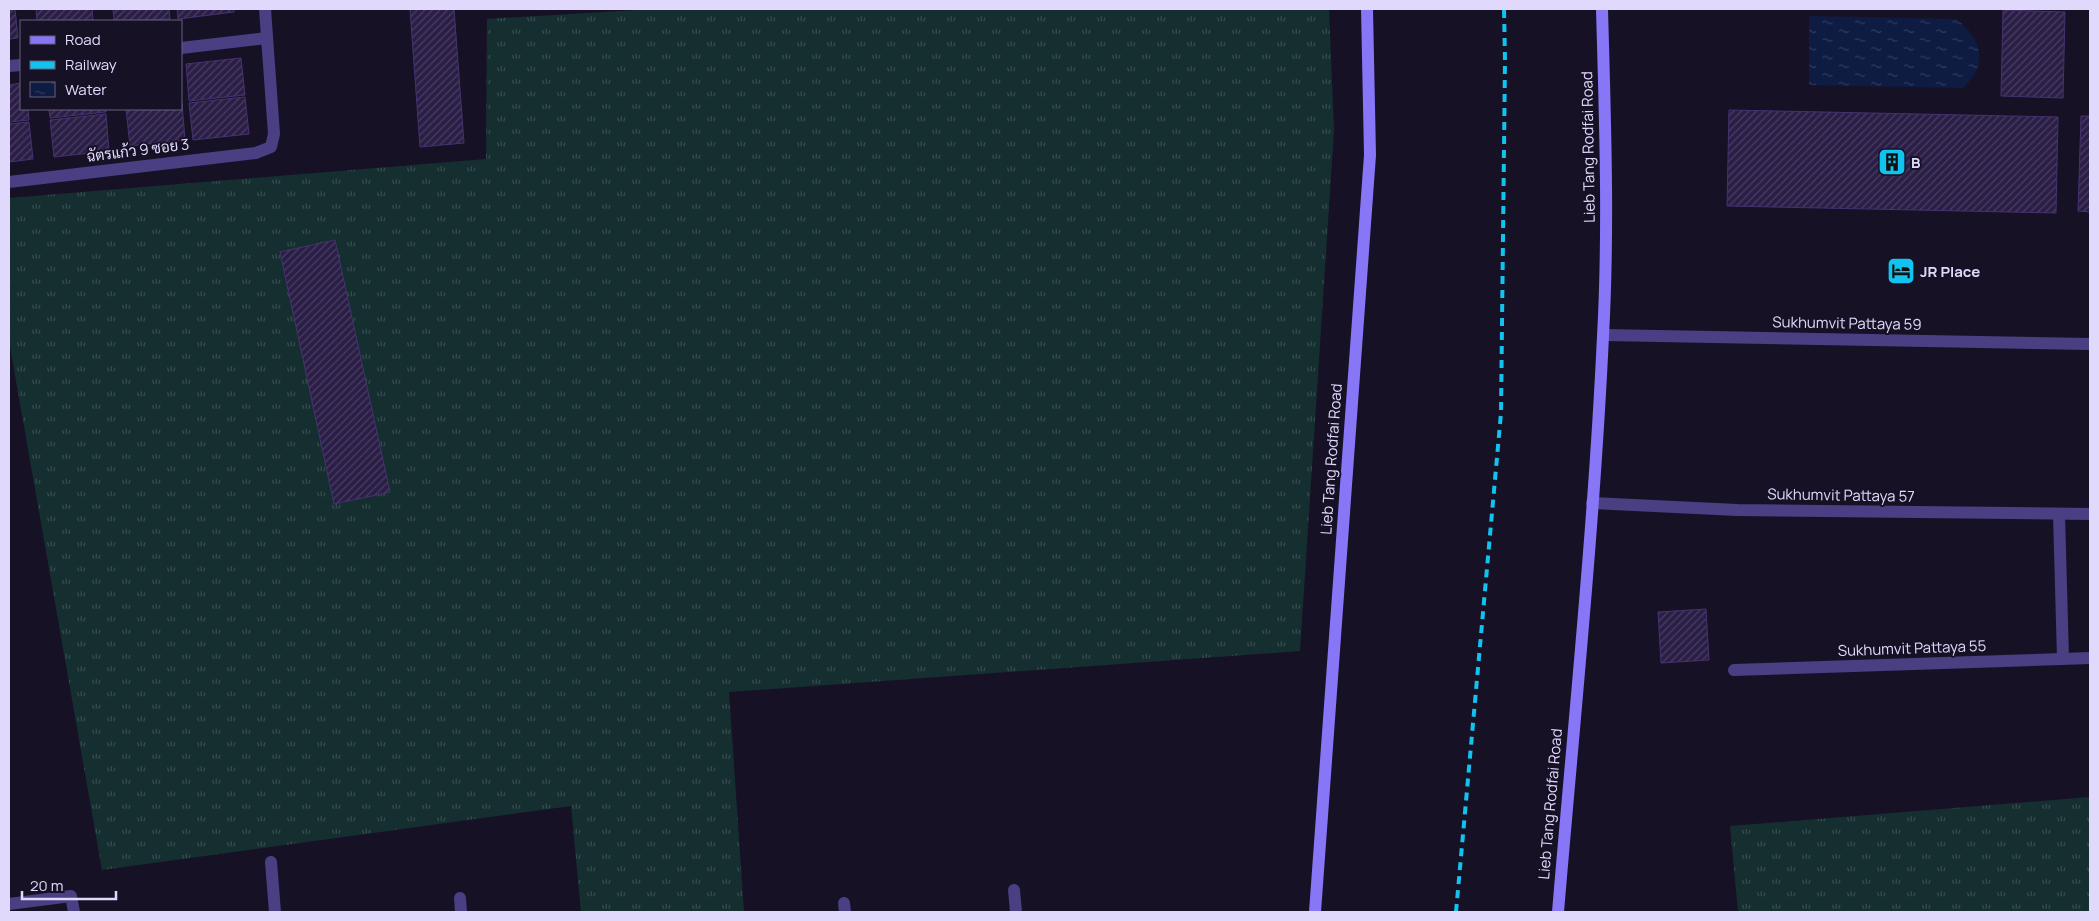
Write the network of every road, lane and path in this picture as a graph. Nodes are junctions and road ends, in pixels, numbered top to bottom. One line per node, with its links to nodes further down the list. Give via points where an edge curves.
1 (265, 9): 4 (street)
2 (1367, 9): 23 (street, Lieb Tang Rodfai Road, via 1370,155)
3 (1602, 9): 7 (street, Lieb Tang Rodfai Road, via 1606,141)
4 (267, 38): 5 (street); 6 (street, ฉัตรแก้ว 9 ซอย 3, via 274,134 271,147 256,153)
5 (182, 48)
6 (9, 182)
7 (1604, 335): 8 (street, Sukhumvit Pattaya 59); 9 (street, Lieb Tang Rodfai Road)
8 (2090, 344)
9 (1592, 503): 10 (street, Sukhumvit Pattaya 57, via 1737,510); 24 (street, Lieb Tang Rodfai Road)
10 (2058, 514): 11 (street, Sukhumvit Pattaya 57); 13 (street)
11 (2090, 514)
12 (2090, 658): 13 (street, Sukhumvit Pattaya 55)
13 (2063, 659): 14 (street, Sukhumvit Pattaya 55)
14 (1734, 670)
15 (271, 862): 20 (street)
16 (1014, 890): 22 (street)
17 (460, 898): 21 (street)
18 (9, 904): 19 (street, via 71,896)
19 (74, 912)
20 (275, 912)
21 (461, 912)
22 (1016, 912)
23 (1314, 912)
24 (1558, 912)

